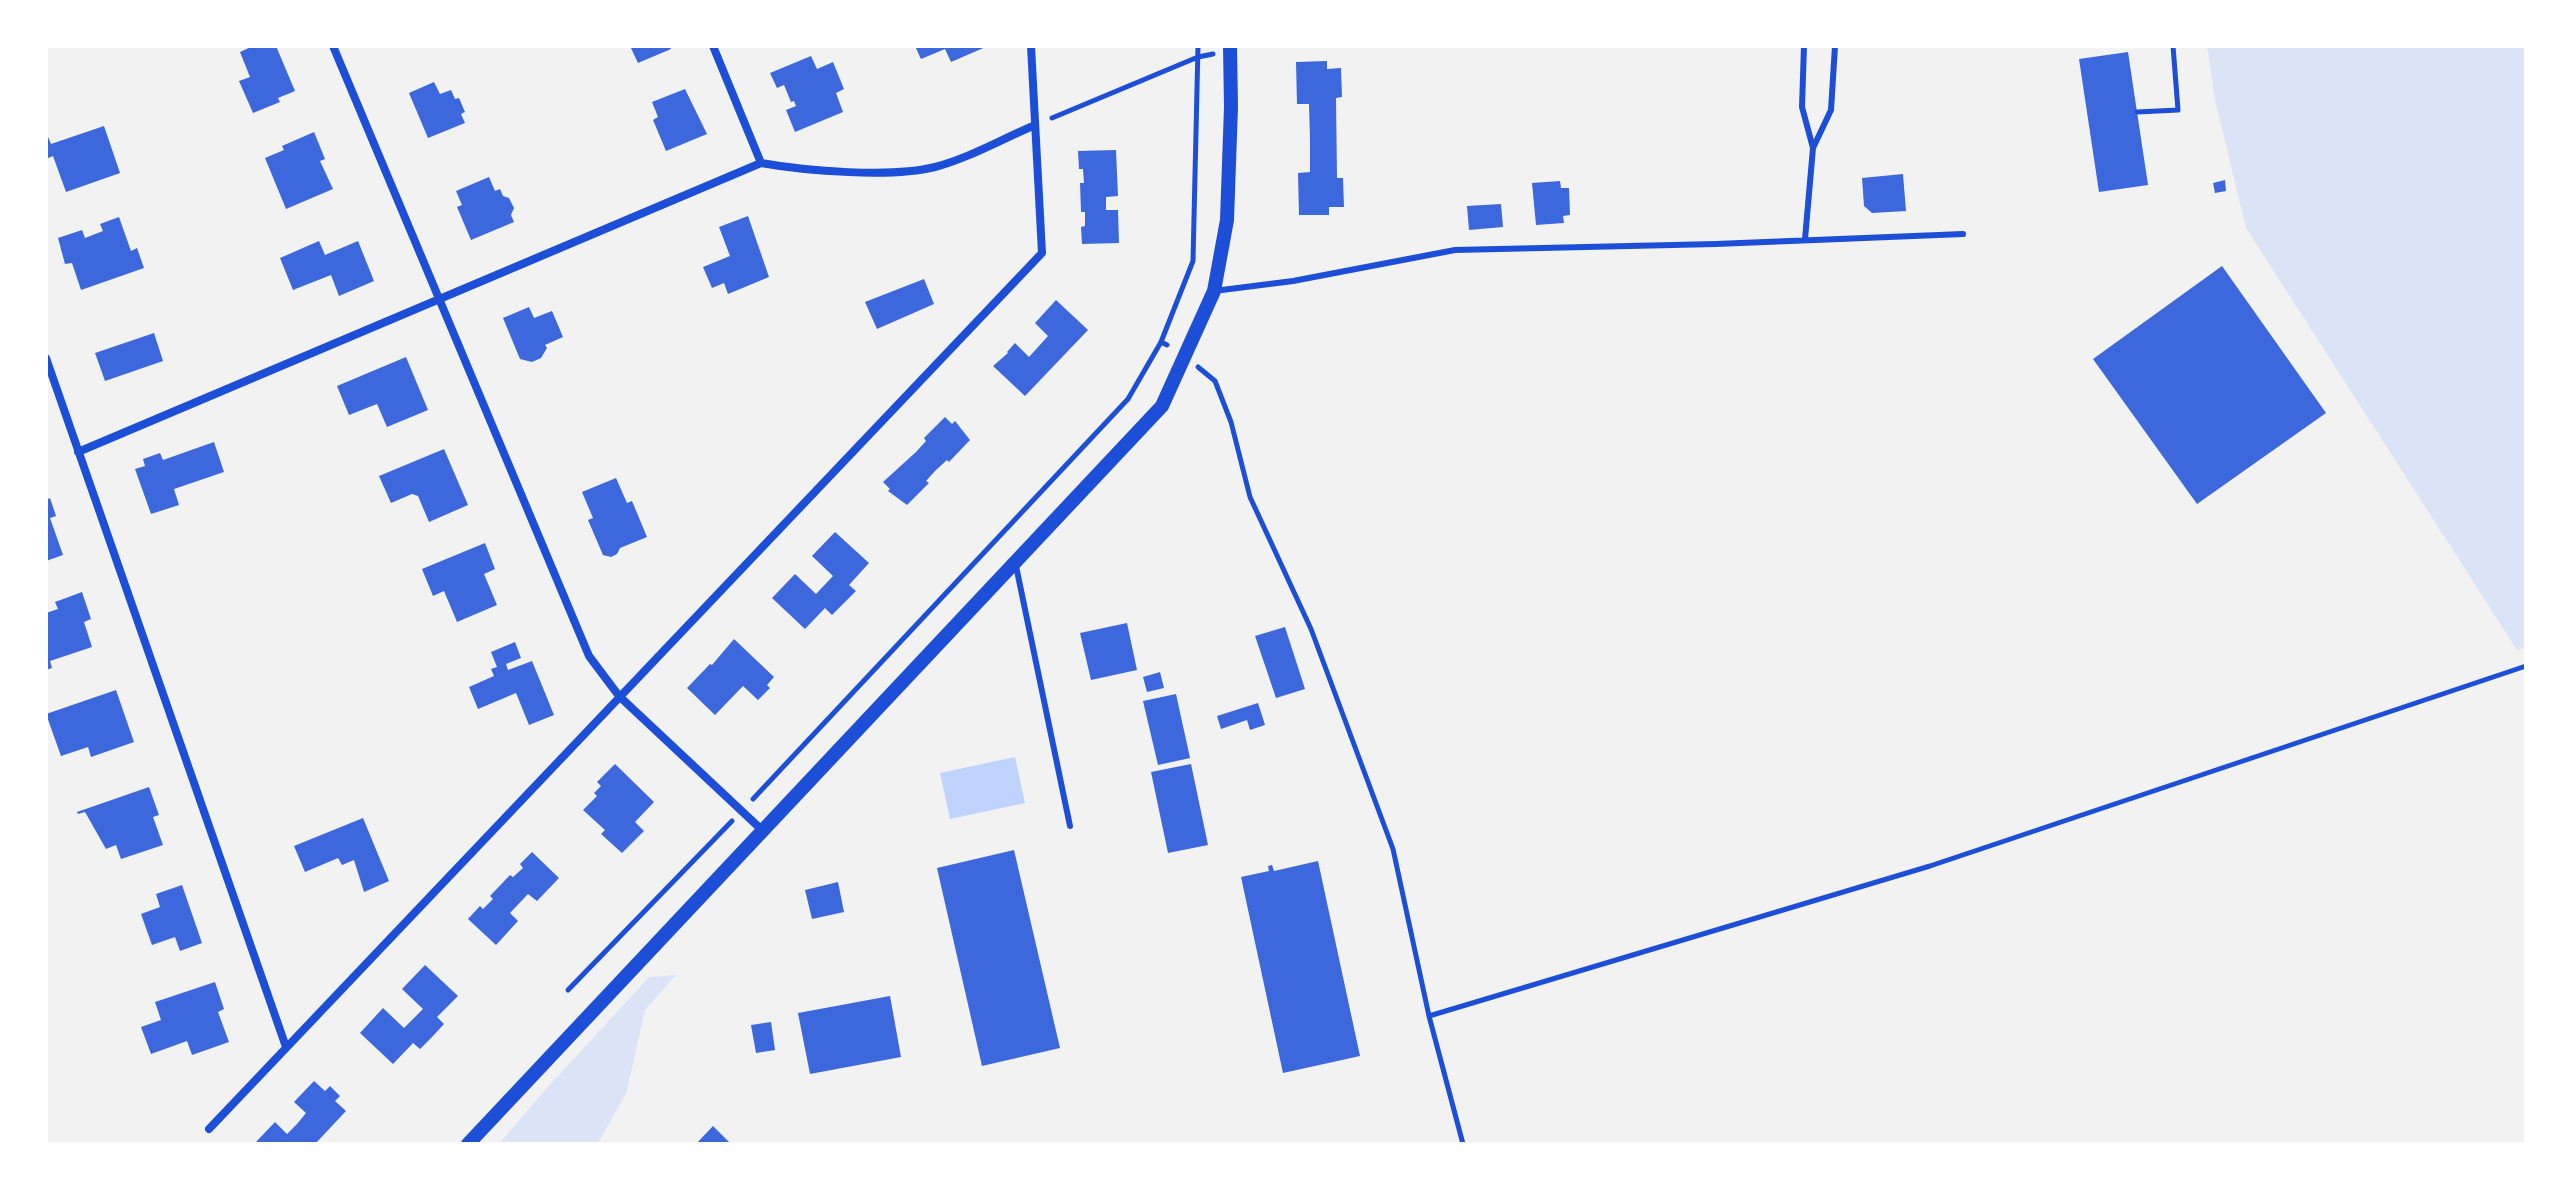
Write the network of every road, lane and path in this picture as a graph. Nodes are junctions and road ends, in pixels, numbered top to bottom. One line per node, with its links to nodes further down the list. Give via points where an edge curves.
1 (333, 46): 17 (street)
2 (713, 46): 13 (street)
3 (1031, 46): 11 (street)
4 (1198, 46): 9 (path)
5 (1804, 46): 12 (lane, via 1802,107)
6 (1835, 46): 12 (lane, via 1831,110)
7 (2173, 46): 10 (path, via 2178,110)
8 (1230, 49): 9 (path); 16 (street, via 1227,220)
9 (1198, 57): 11 (path); 18 (path, via 1193,261)
10 (2137, 112)
11 (1033, 126): 13 (street, via 912,172); 24 (street, via 1042,253)
12 (1813, 148): 15 (lane)
13 (761, 163): 17 (street)
14 (1963, 234): 15 (lane)
15 (1805, 239): 16 (lane, via 1455,250)
16 (1214, 291): 19 (street)
17 (439, 299): 21 (street); 24 (street, via 589,656)
18 (1161, 342): 19 (path); 25 (path, via 1128,399)
19 (1184, 356): 22 (street, via 1162,406); 29 (path, via 1215,381 1250,497 1336,690 1393,849)
20 (46, 358): 21 (street)
21 (78, 452): 30 (street)
22 (1015, 562): 26 (lane); 27 (street)
23 (2526, 666): 29 (path, via 1930,866)
24 (619, 696): 25 (street); 30 (street)
25 (741, 811): 27 (street); 28 (path)
26 (1070, 826)
27 (764, 832): 32 (street)
28 (568, 990)
29 (1429, 1016): 33 (path)
30 (286, 1047): 31 (street)
31 (209, 1129)
32 (468, 1144)
33 (1463, 1144)

